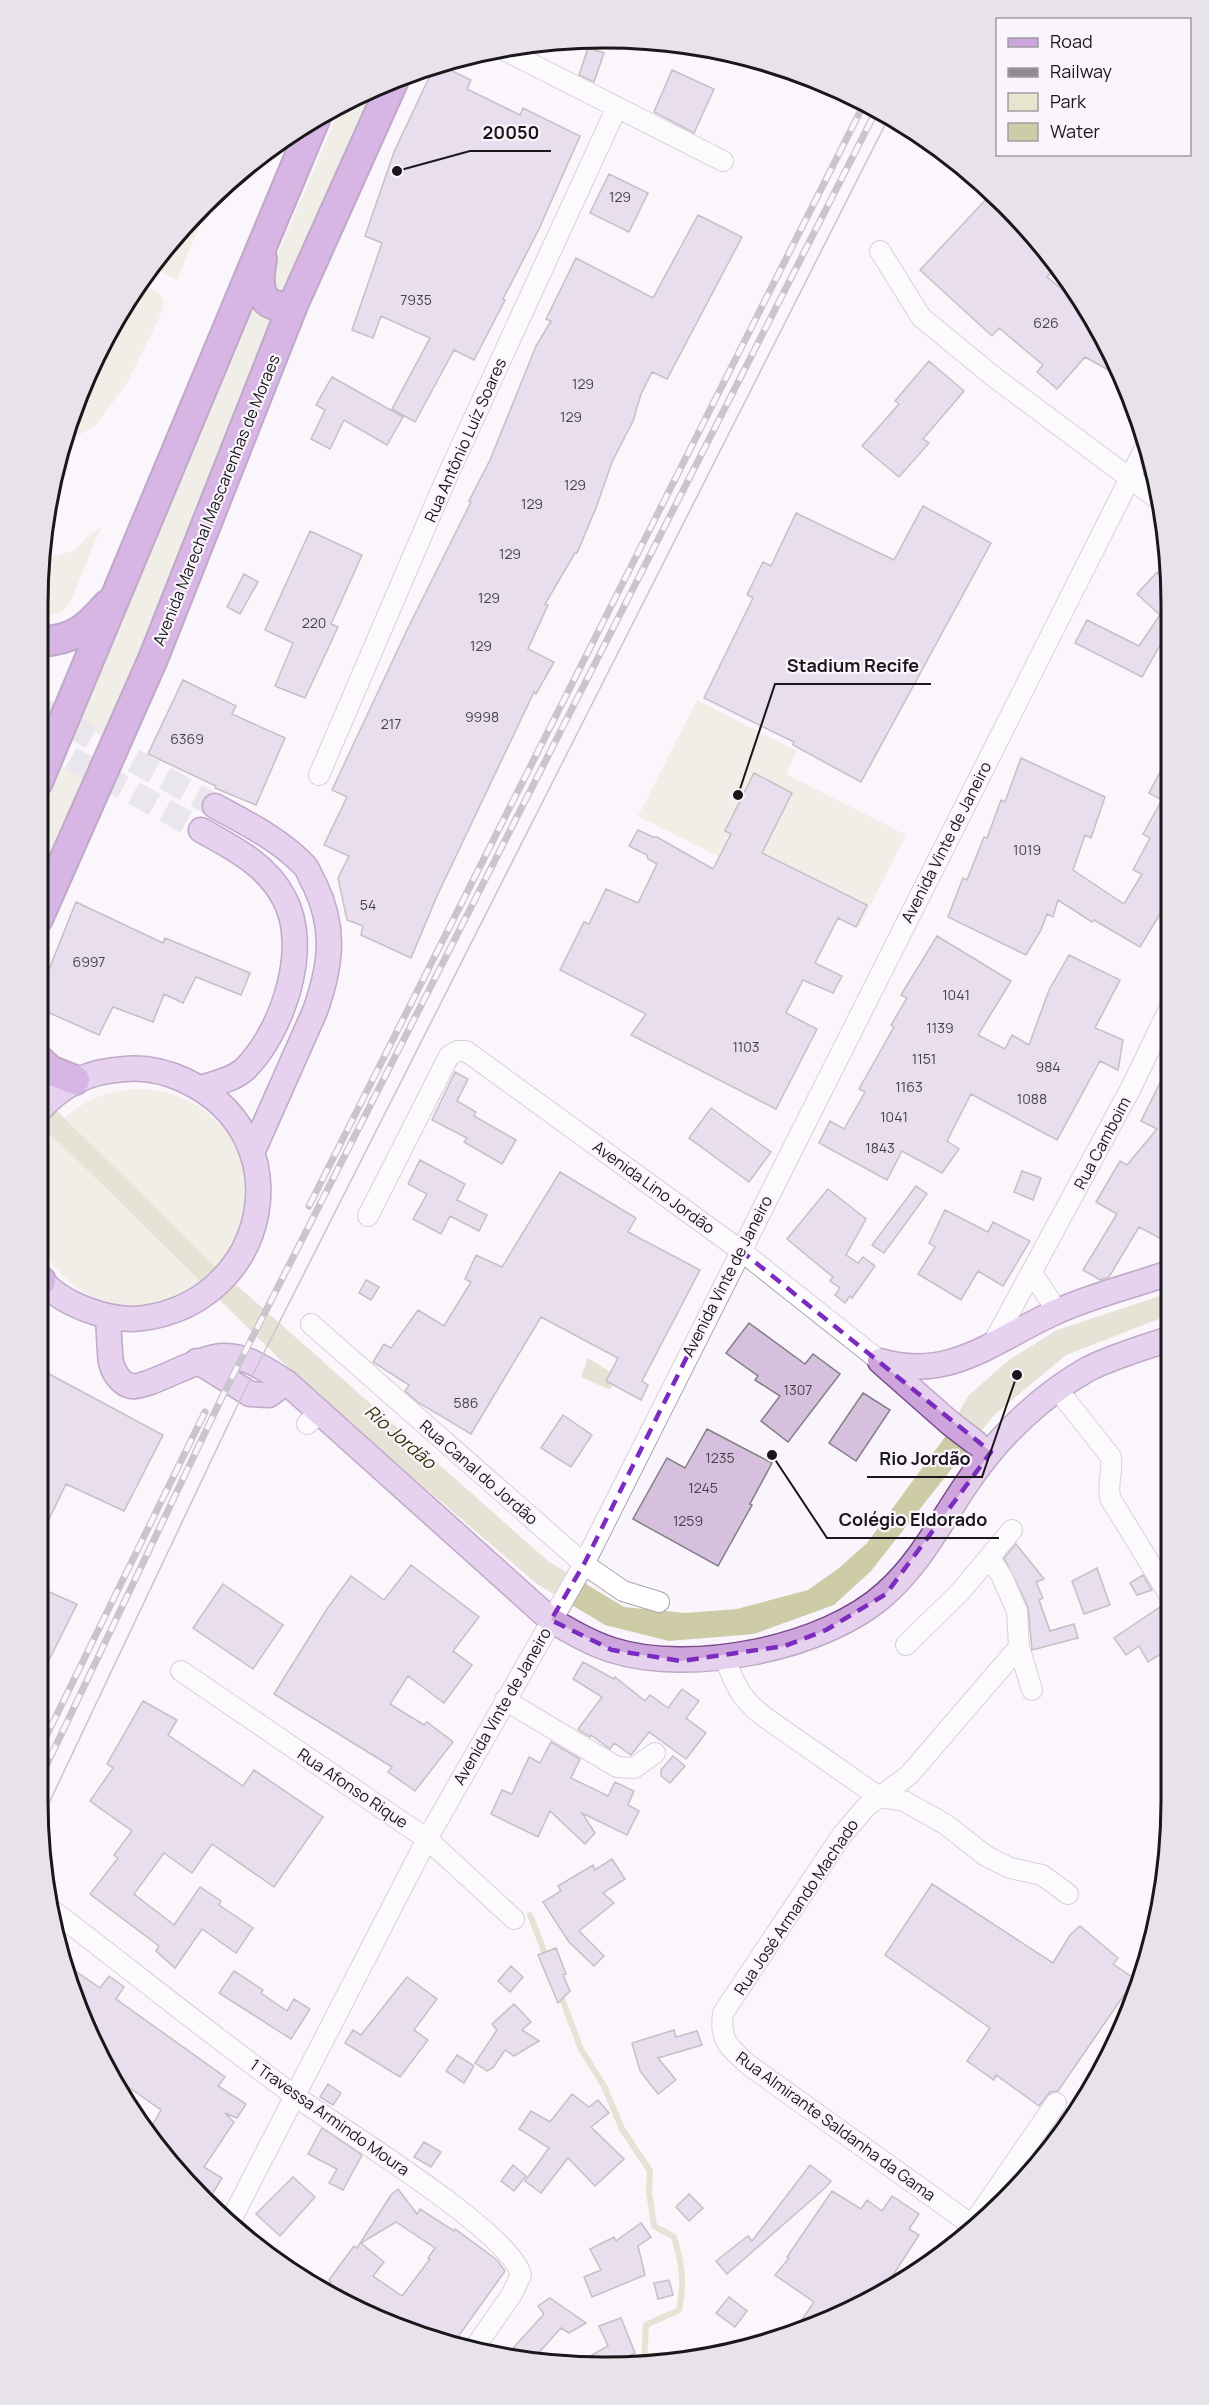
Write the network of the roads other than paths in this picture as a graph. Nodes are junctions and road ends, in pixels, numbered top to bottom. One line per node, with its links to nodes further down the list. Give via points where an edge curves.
1 (515, 56): 3 (street)
2 (389, 91): 8 (highway, Avenida Marechal Mascarenhas de Moraes)
3 (616, 107): 5 (street); 15 (street, Rua Antônio Luíz Soares, via 446,479)
4 (309, 133): 6 (highway)
5 (723, 161)
6 (265, 239): 8 (highway, via 262,296 275,307); 12 (highway)
7 (880, 251): 10 (street, via 921,317)
8 (293, 305): 18 (highway, Avenida Marechal Mascarenhas de Moraes, via 148,669)
9 (1141, 456): 10 (street, Avenida Vinte de Janeiro)
10 (1130, 478): 11 (street); 25 (street, Avenida Vinte de Janeiro)
11 (1149, 493)
12 (118, 592): 13 (highway, via 85,629 71,637); 14 (highway)
13 (48, 641)
14 (48, 760)
15 (320, 775)
16 (215, 806): 23 (main road, via 270,836 306,866 328,927 329,959 324,986)
17 (201, 830): 21 (main road, via 246,855 269,876 285,900 295,932 296,959 269,1037 245,1069 225,1081)
18 (48, 897)
19 (1161, 1026): 26 (street, Rua Camboim)
20 (48, 1068): 22 (highway)
21 (201, 1088): 22 (main road, via 171,1074 139,1068 106,1070); 23 (main road, via 234,1120)
22 (56, 1095)
23 (252, 1153): 30 (main road, via 258,1202 254,1227 232,1271 203,1297 161,1316)
24 (368, 1216): 25 (street, Avenida Lino Jordão, via 449,1056 457,1051 466,1052)
25 (740, 1250): 34 (street, Avenida Lino Jordão); 39 (street, Avenida Vinte de Janeiro)
26 (1032, 1273): 29 (street); 33 (street, Rua Camboim)
27 (1161, 1277): 29 (main road)
28 (48, 1286): 30 (main road, via 75,1305)
29 (1057, 1311): 33 (main road)
30 (108, 1316): 42 (main road, via 111,1363 126,1384 140,1385 197,1361 222,1356 247,1359 286,1382 313,1419)
31 (311, 1324): 39 (street, Rua Canal do Jordão)
32 (1161, 1342): 35 (main road, via 1116,1356)
33 (992, 1345): 34 (main road, via 934,1366 911,1368)
34 (880, 1361): 36 (main road, Avenida Lino Jordão, via 950,1424)
35 (1058, 1390): 36 (main road); 40 (street, via 1111,1457 1107,1487 1110,1498)
36 (984, 1448): 45 (main road, via 941,1525 886,1594 852,1617 785,1646)
37 (1012, 1530): 38 (street)
38 (990, 1558): 43 (street); 44 (street, via 1017,1611)
39 (582, 1567): 41 (street, Rua Canal do Jordão, via 622,1591); 42 (street, Avenida Vinte de Janeiro)
40 (1161, 1581)
41 (658, 1602)
42 (552, 1617): 45 (main road, via 581,1637 622,1652 681,1661); 48 (street, Avenida Vinte de Janeiro)
43 (906, 1645)
44 (1020, 1647): 47 (street); 50 (street, Rua José Armando Machado, via 909,1775)
45 (724, 1657): 50 (street, via 737,1690 750,1707)
46 (181, 1671): 51 (street, Rua Afonso Rique)
47 (1032, 1690)
48 (505, 1700): 49 (street, via 617,1767 634,1768); 51 (street, Avenida Vinte de Janeiro)
49 (655, 1753)
50 (879, 1797): 52 (street, via 904,1801 945,1824 986,1856 1010,1868 1042,1875); 55 (street, Rua José Armando Machado, via 842,1835)
51 (427, 1839): 54 (street, Rua Afonso Rique); 56 (street, Avenida Vinte de Janeiro)
52 (1068, 1894)
53 (61, 1917): 56 (street, 1 Travessa Armindo Moura)
54 (514, 1919)
55 (723, 2013): 60 (street, Rua Almirante Saldanha da Gama, via 721,2026 726,2045 750,2066)
56 (295, 2095): 59 (street, Avenida Vinte de Janeiro); 61 (street, 1 Travessa Armindo Moura, via 420,2180 489,2234 519,2265 521,2275 512,2294)
57 (1056, 2103): 58 (street)
58 (985, 2206)
59 (234, 2215)
60 (968, 2222)
61 (478, 2342)

